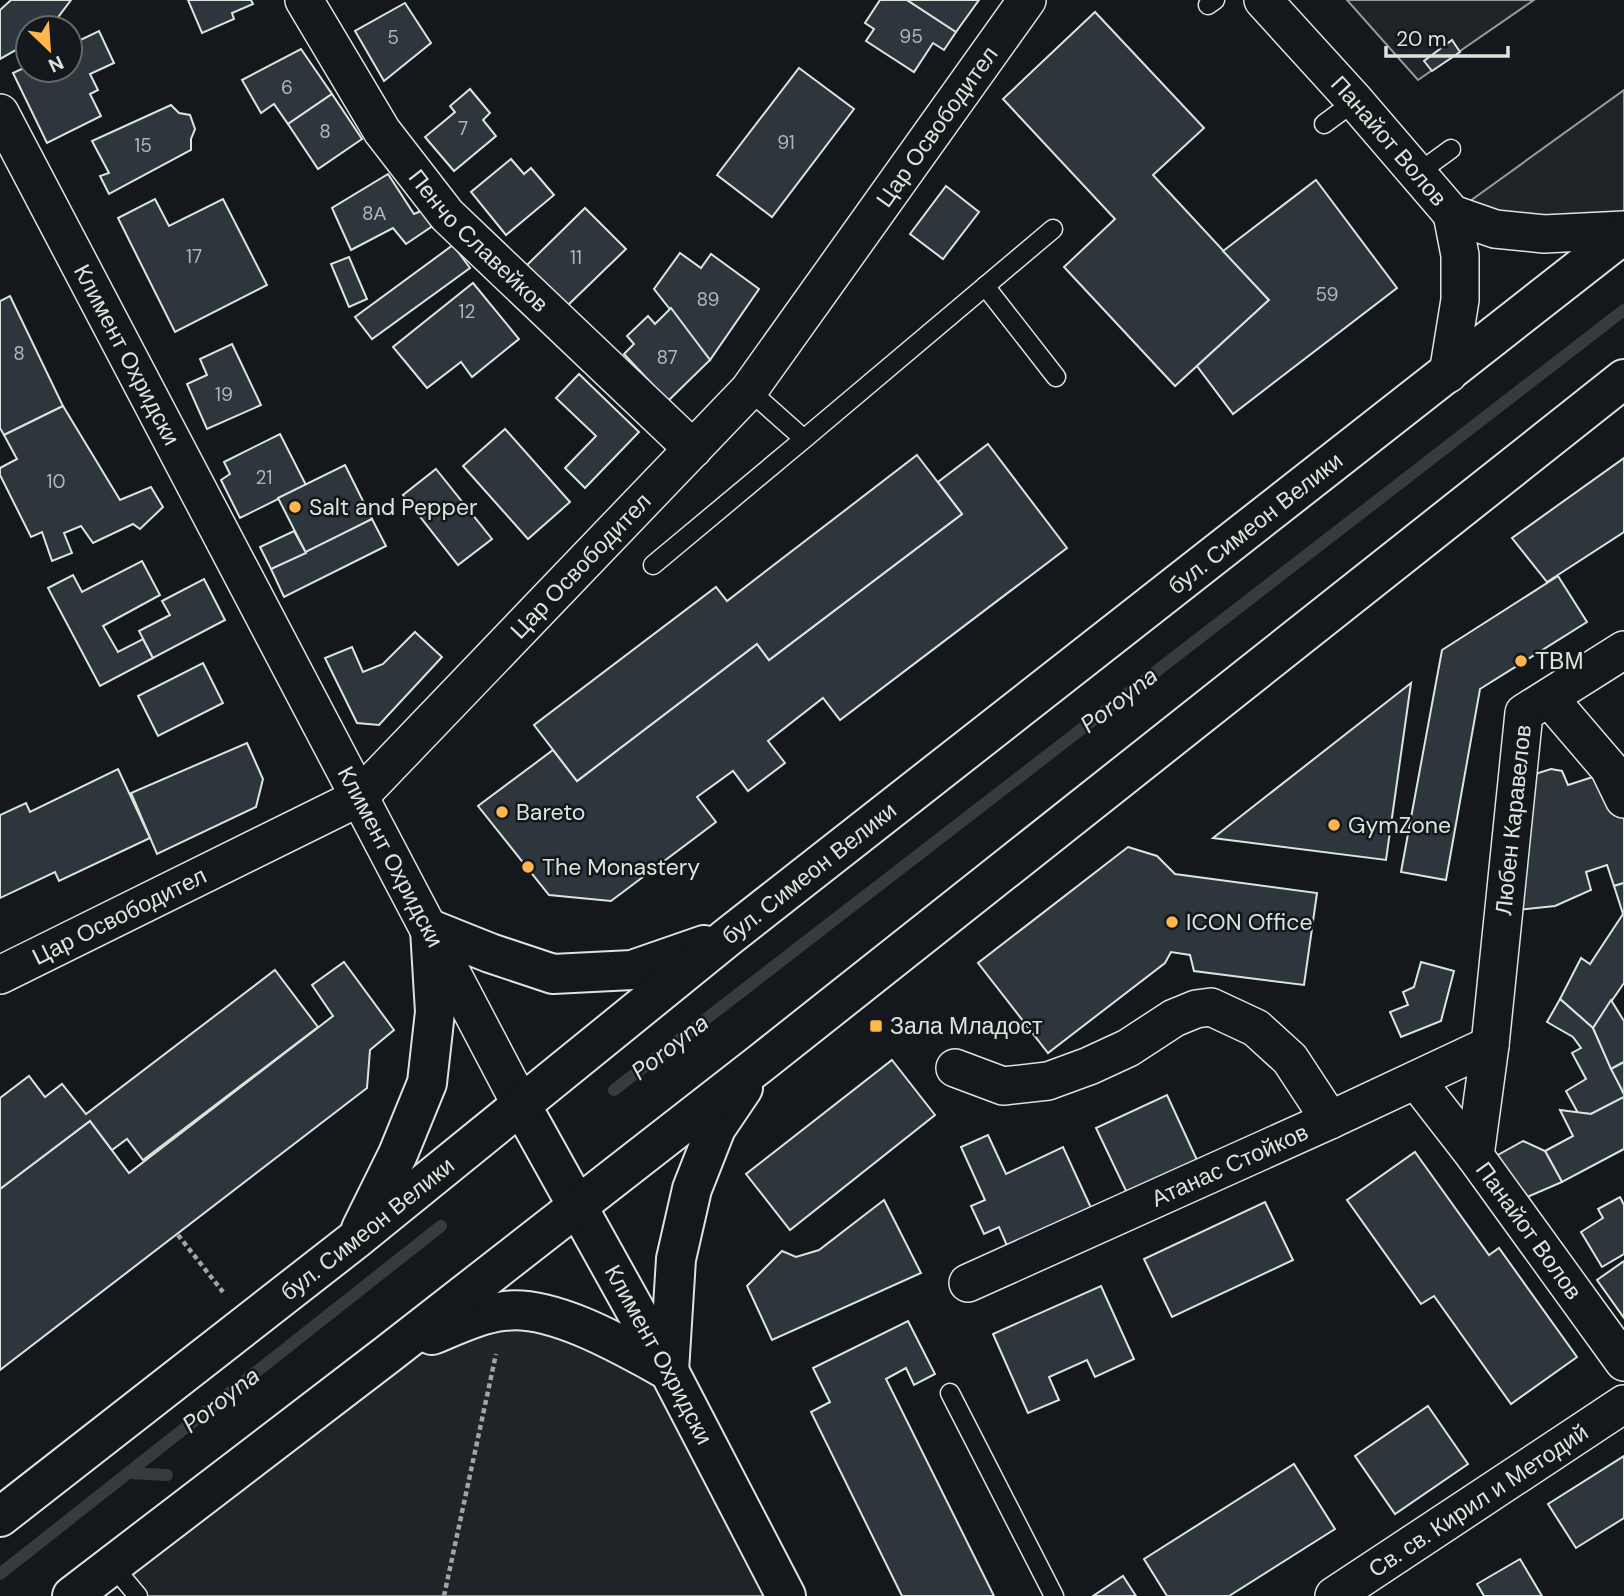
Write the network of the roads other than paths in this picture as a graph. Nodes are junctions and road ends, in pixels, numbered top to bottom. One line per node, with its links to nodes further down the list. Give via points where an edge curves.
1 (304, 0): 18 (street, Пенчо Славейков, via 382,131 447,215)
2 (1027, 0): 16 (street, Цар Освободител)
3 (1263, 0): 4 (street, Панайот Волов)
4 (1355, 101): 6 (lane); 8 (street, Панайот Волов)
5 (0, 113): 22 (street, Климент Охридски)
6 (1324, 124)
7 (1451, 149): 8 (lane)
8 (1418, 173): 9 (street, Панайот Волов)
9 (1452, 214): 11 (street, Панайот Волов, via 1495,229 1544,234); 13 (street, via 1460,255 1460,300)
10 (1053, 229): 12 (lane)
11 (1624, 232): 13 (main road, бул. Симеон Велики)
12 (985, 286): 14 (lane); 17 (lane)
13 (1448, 373): 25 (main road, бул. Симеон Велики)
14 (1056, 377)
15 (1624, 379): 28 (main road)
16 (748, 390): 17 (lane); 18 (street, Цар Освободител)
17 (804, 439): 19 (lane)
18 (693, 449): 22 (street, Цар Освободител)
19 (653, 565)
20 (1624, 650): 21 (street, Любен Каравелов)
21 (1549, 698): 23 (street, via 1609,768); 27 (street, Любен Каравелов, via 1524,713)
22 (358, 799): 24 (street, Климент Охридски); 26 (street, Цар Освободител)
23 (1624, 799)
24 (430, 929): 25 (main road, via 553,974 632,970); 31 (street, Климент Охридски); 35 (main road, via 435,1012 427,1083)
25 (729, 936): 31 (main road, бул. Симеон Велики)
26 (0, 975)
27 (1490, 1045): 30 (street, Атанас Стойков); 33 (street, Панайот Волов)
28 (761, 1063): 34 (main road); 39 (main road, via 716,1128 692,1189 676,1259)
29 (955, 1068): 32 (street, via 1003,1086 1048,1081 1128,1048 1174,1018 1211,1007 1256,1028 1282,1051)
30 (1416, 1080): 32 (street, Атанас Стойков); 33 (street)
31 (521, 1105): 34 (main road, Климент Охридски); 35 (main road, бул. Симеон Велики)
32 (1330, 1120): 36 (street, Атанас Стойков)
33 (1475, 1156): 38 (street, Панайот Волов)
34 (577, 1207): 37 (main road); 39 (main road, Климент Охридски)
35 (356, 1239): 42 (main road, бул. Симеон Велики)
36 (968, 1283)
37 (388, 1354): 39 (main road, via 475,1317 506,1310 541,1314 600,1332); 43 (main road)
38 (1624, 1362)
39 (669, 1371): 46 (main road, Климент Охридски)
40 (950, 1393): 47 (lane)
41 (1624, 1404): 48 (street, Св. св. Кирил и Методий)
42 (0, 1517)
43 (112, 1565): 44 (main road); 45 (lane)
44 (72, 1596)
45 (138, 1596)
46 (786, 1596)
47 (1054, 1596)
48 (1334, 1596)

